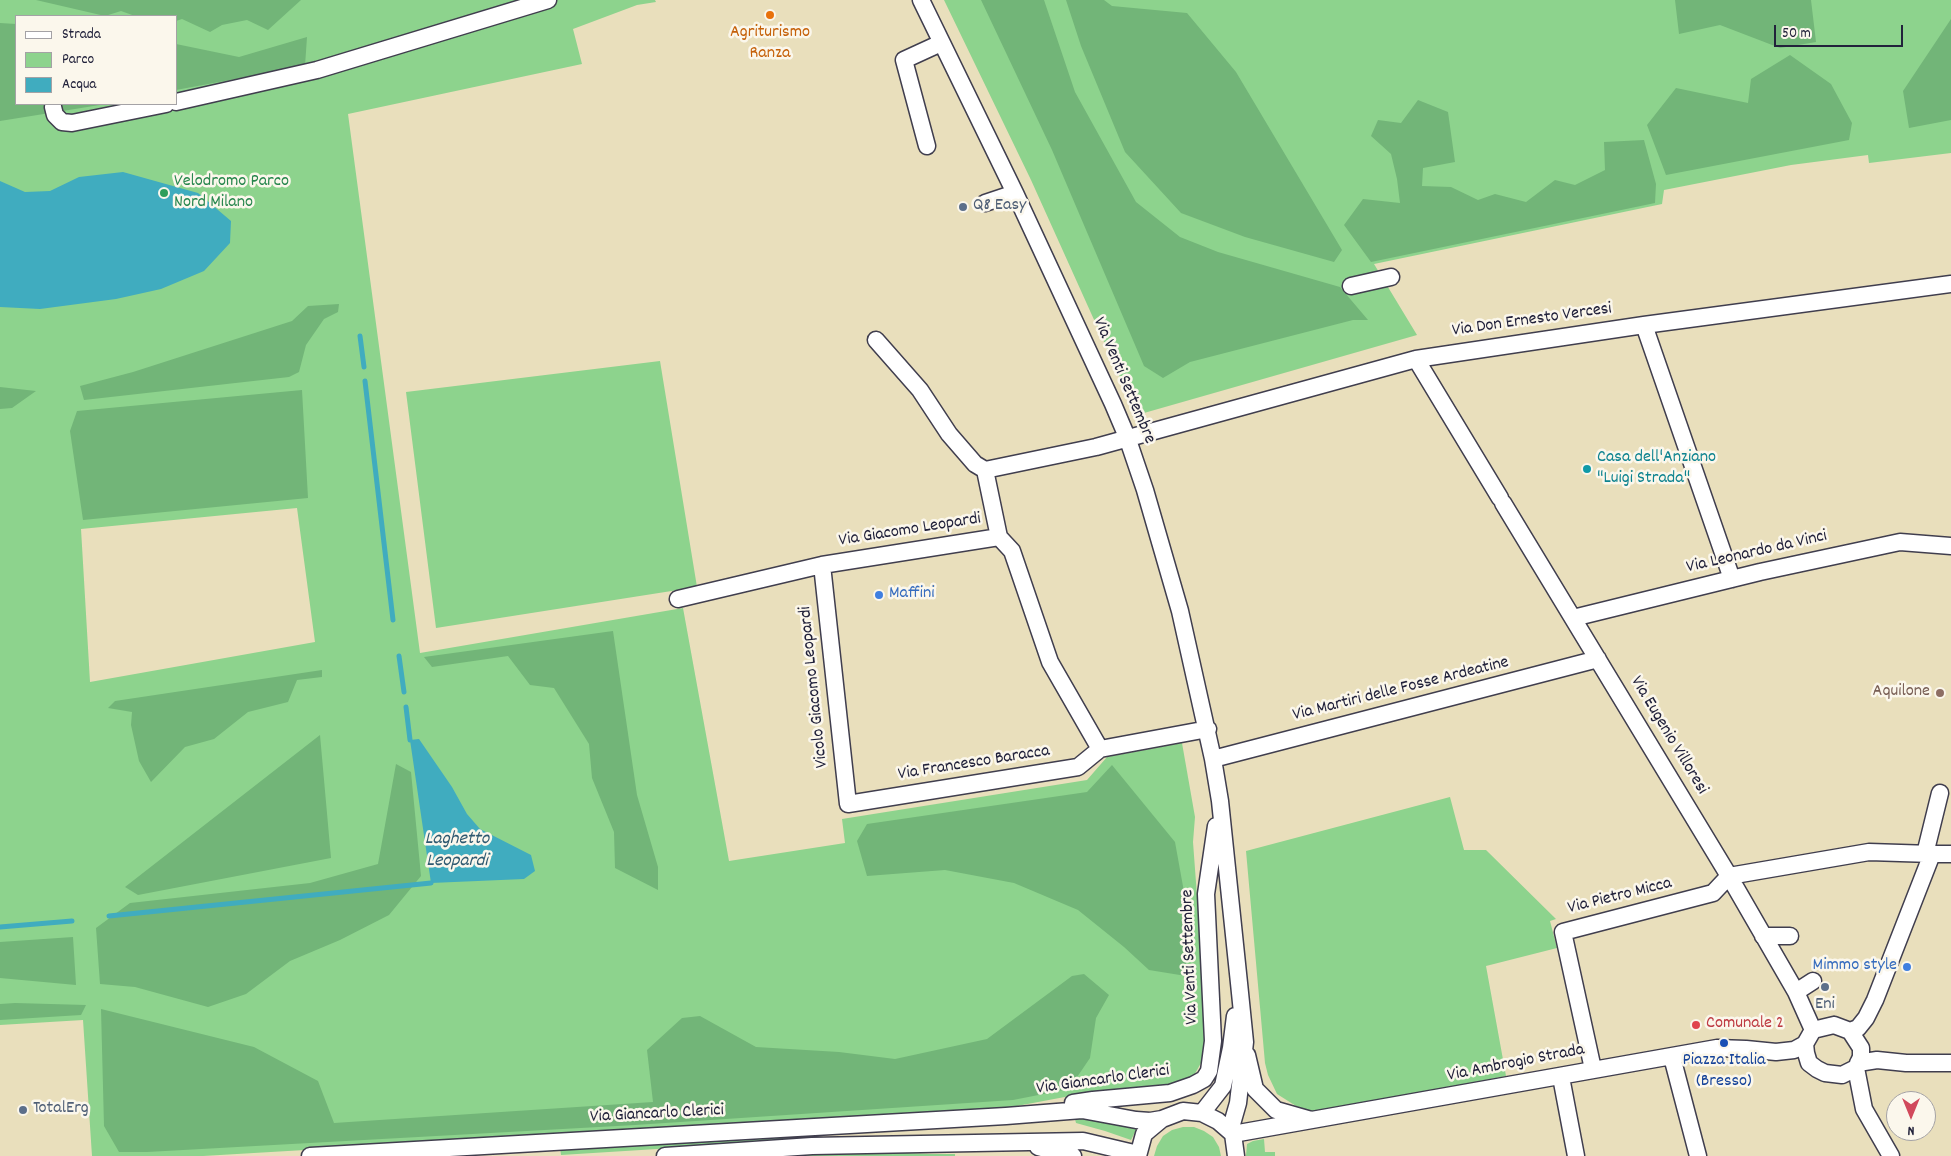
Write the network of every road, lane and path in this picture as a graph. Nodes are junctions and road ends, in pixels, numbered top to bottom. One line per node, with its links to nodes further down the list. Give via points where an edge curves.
1 (548, 0): 4 (street, via 316,70)
2 (921, 0): 3 (street, Via Venti Settembre)
3 (941, 43): 7 (street, via 904,60); 8 (street, Via Venti Settembre)
4 (178, 102)
5 (161, 105): 6 (street, via 72,123 62,122)
6 (53, 107)
7 (927, 146)
8 (1015, 193): 9 (street); 16 (street, Via Venti Settembre)
9 (985, 203)
10 (1391, 277): 12 (street)
11 (1951, 284): 13 (street, Via Don Ernesto Vercesi)
12 (1351, 286)
13 (1644, 325): 15 (street, Via Don Ernesto Vercesi); 21 (street)
14 (876, 340): 17 (street, via 920,390 949,434 975,464)
15 (1416, 359): 16 (street, Via Don Ernesto Vercesi); 23 (street, Via Eugenio Villoresi)
16 (1127, 438): 17 (street); 25 (street, Via Venti Settembre, via 1180,611)
17 (985, 470): 18 (street, Via Giacomo Leopardi)
18 (999, 537): 20 (street, Via Giacomo Leopardi); 26 (street, via 1012,551 1050,662)
19 (1951, 546): 21 (street, Via Leonardo da Vinci, via 1900,542)
20 (822, 565): 22 (street, Via Giacomo Leopardi); 30 (street, Vicolo Giacomo Leopardi)
21 (1732, 578): 23 (street, Via Leonardo da Vinci)
22 (678, 600)
23 (1573, 618): 24 (street, Via Eugenio Villoresi)
24 (1598, 659): 27 (street, Via Martiri delle Fosse Ardeatine); 33 (street, Via Eugenio Villoresi)
25 (1208, 729): 26 (street, Via Francesco Baracca); 27 (street, Via Venti Settembre)
26 (1100, 749): 30 (street, Via Francesco Baracca, via 1078,767)
27 (1213, 759): 29 (street, Via Venti Settembre)
28 (1940, 793): 31 (street)
29 (1220, 801): 37 (street, Via Venti Settembre); 48 (street, Via Venti Settembre, via 1206,894 1213,1040 1209,1072)
30 (848, 804)
31 (1929, 854): 32 (street); 33 (street, via 1869,852); 40 (street, via 1870,997 1866,1018 1858,1028)
32 (1951, 854)
33 (1729, 876): 34 (street, Via Eugenio Villoresi); 46 (street, Via Pietro Micca, via 1714,893 1563,932)
34 (1763, 936): 35 (street); 38 (street, Via Eugenio Villoresi)
35 (1790, 936)
36 (1813, 981): 38 (street)
37 (1239, 983): 42 (street, Via Venti Settembre); 49 (street, Via Venti Settembre, via 1223,1086)
38 (1796, 992): 39 (street, Via Eugenio Villoresi); 41 (street, Via Eugenio Villoresi)
39 (1834, 1025): 40 (street); 41 (street)
40 (1850, 1031): 45 (street, via 1861,1048)
41 (1809, 1037): 43 (street, Via Ambrogio Strada, via 1794,1050 1717,1048); 45 (street, via 1809,1063 1825,1073 1842,1075)
42 (1245, 1042): 52 (street, via 1255,1089 1276,1110); 53 (street, Via Venti Settembre)
43 (1672, 1057): 46 (street, Via Ambrogio Strada); 61 (street)
44 (1951, 1063): 45 (street, via 1906,1064 1877,1060)
45 (1857, 1066): 62 (street, via 1864,1109)
46 (1593, 1070): 47 (street, Via Ambrogio Strada)
47 (1561, 1077): 52 (street, Via Ambrogio Strada); 60 (street)
48 (1204, 1079): 50 (street, Via Giancarlo Clerici, via 1170,1093 1093,1100)
49 (1202, 1113): 51 (street, via 1183,1111); 53 (street)
50 (1006, 1116): 51 (street, Via Giancarlo Clerici, via 1082,1110 1136,1120); 56 (street, Via Giancarlo Clerici)
51 (1162, 1119): 55 (street, via 1144,1134)
52 (1313, 1120): 53 (street, Via Ambrogio Strada)
53 (1231, 1133): 59 (street)
54 (1019, 1142): 55 (street, via 1083,1141); 57 (street, via 812,1146); 58 (street)
55 (1138, 1155)
56 (310, 1156)
57 (665, 1156)
58 (1073, 1156)
59 (1236, 1156)
60 (1576, 1156)
61 (1698, 1156)
62 (1891, 1156)

